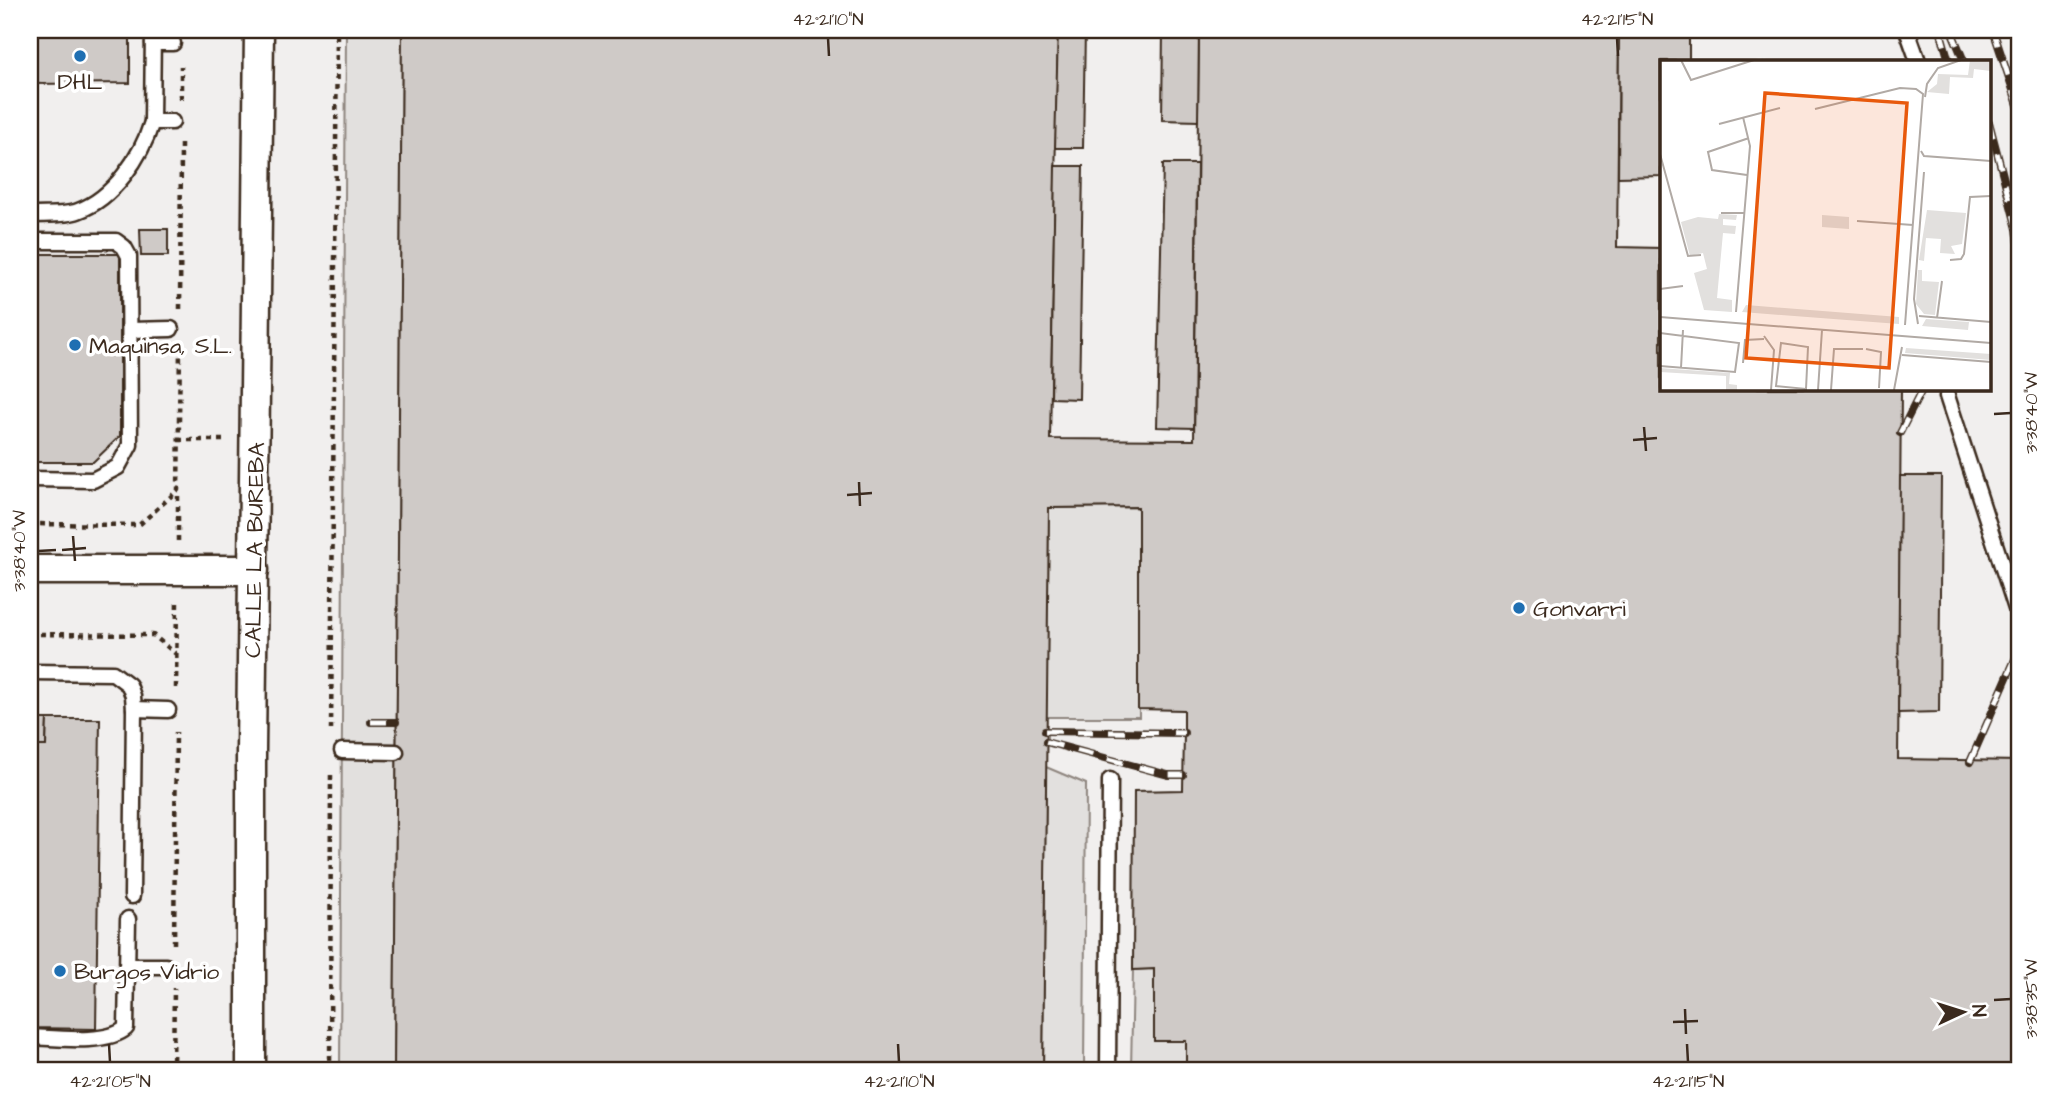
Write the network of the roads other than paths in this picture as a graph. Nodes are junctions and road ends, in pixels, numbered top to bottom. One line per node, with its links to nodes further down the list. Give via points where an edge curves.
1 (259, 30): 15 (street, CALLE LA BUREBA)
2 (1907, 30): 5 (lane)
3 (153, 36): 4 (lane); 6 (lane)
4 (173, 43)
5 (1918, 60)
6 (152, 122): 7 (lane); 8 (lane, via 141,151 104,197 77,212)
7 (172, 122)
8 (30, 215)
9 (30, 241): 11 (lane, via 116,241 124,247 129,256)
10 (171, 329): 11 (lane)
11 (130, 330): 13 (lane, via 130,445 118,467 93,480)
12 (1947, 396): 16 (lane)
13 (30, 479)
14 (30, 570): 15 (street)
15 (254, 570): 28 (street, CALLE LA BUREBA)
16 (2020, 621)
17 (30, 673): 18 (lane, via 113,673 129,685)
18 (134, 709): 19 (lane); 23 (lane)
19 (168, 710)
20 (342, 751): 21 (lane)
21 (396, 752)
22 (1110, 780): 29 (lane)
23 (132, 896)
24 (128, 919): 25 (lane)
25 (127, 966): 26 (lane); 27 (lane, via 126,1028 118,1035)
26 (166, 967)
27 (30, 1037)
28 (251, 1070)
29 (1108, 1070)

